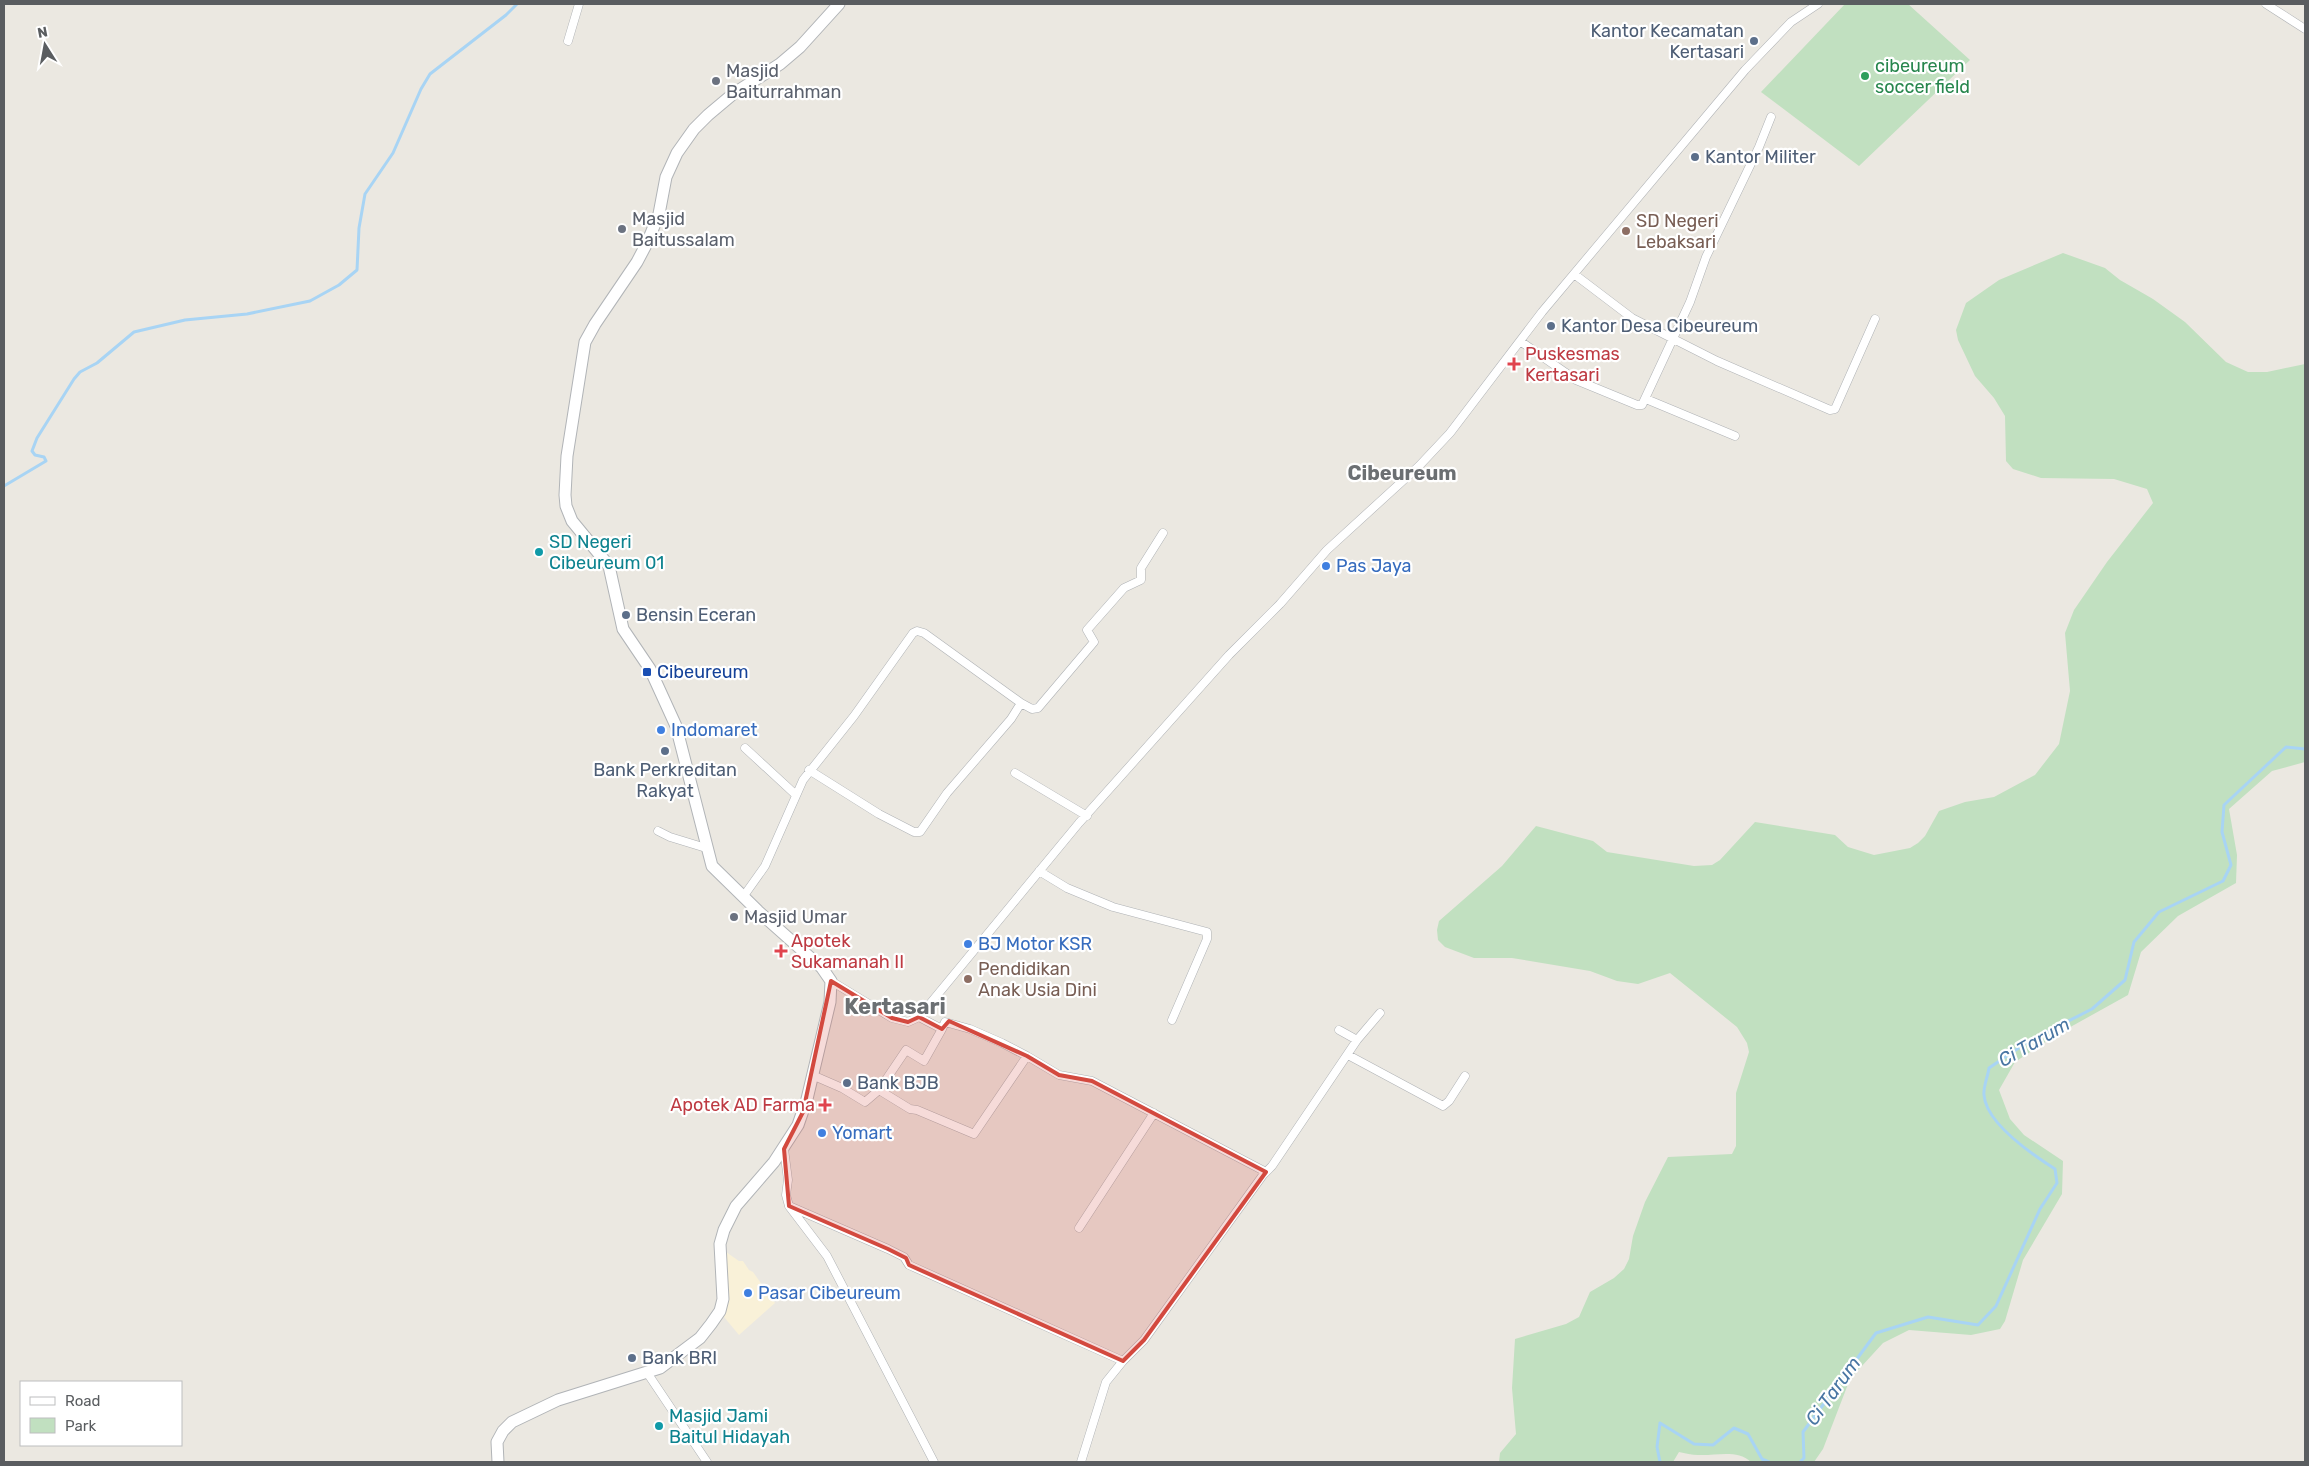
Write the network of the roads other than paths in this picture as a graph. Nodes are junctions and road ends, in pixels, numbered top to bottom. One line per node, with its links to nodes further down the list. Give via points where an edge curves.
1 (579, 4): 6 (street)
2 (839, 4): 22 (main road, via 800,47 733,94 684,141 666,177 659,214 647,243 595,324 582,356 567,456 566,506 572,520 609,566 623,629 650,669 676,726)
3 (1818, 4): 8 (street, via 1791,22 1745,70)
4 (2266, 4): 5 (street)
5 (2305, 29)
6 (568, 41)
7 (1771, 117): 10 (street)
8 (1574, 274): 10 (street, via 1621,311); 11 (street)
9 (1875, 318): 10 (street, via 1835,410 1717,361)
10 (1673, 336): 12 (street)
11 (1520, 341): 12 (street, via 1576,380 1637,406); 20 (street, via 1450,433 1328,550 1229,655)
12 (1646, 399): 13 (street)
13 (1735, 436)
14 (1163, 533): 15 (street, via 1141,568 1141,580 1124,588 1087,630 1094,642 1038,708 1032,709)
15 (1021, 703): 17 (street, via 1011,719 946,793 920,832 879,814); 17 (street, via 917,631)
16 (744, 748): 19 (street)
17 (810, 770): 19 (street)
18 (1015, 773): 20 (street)
19 (796, 795): 24 (street, via 765,866)
20 (1087, 816): 23 (street)
21 (658, 831): 22 (street)
22 (706, 848): 24 (main road, via 712,866)
23 (1039, 871): 27 (street); 28 (street, via 1067,888 1113,907 1207,932 1207,939)
24 (743, 897): 25 (main road, via 816,962)
25 (831, 981): 27 (street, via 892,1018 908,1022); 34 (main road, via 830,1002)
26 (1380, 1013): 31 (street)
27 (919, 1017): 29 (street)
28 (1172, 1020)
29 (942, 1028): 33 (street, via 945,1022 949,1022); 36 (street, via 924,1061 906,1050)
30 (1339, 1030): 31 (street)
31 (1357, 1040): 32 (street)
32 (1348, 1055): 35 (street, via 1442,1106 1450,1101); 39 (street)
33 (1027, 1056): 36 (street, via 974,1134 910,1109); 37 (street, via 1059,1075 1092,1081)
34 (812, 1074): 36 (street, via 865,1102); 38 (main road, via 798,1125)
35 (1465, 1076)
36 (879, 1090)
37 (1154, 1113): 39 (street); 41 (street)
38 (784, 1149): 40 (street, via 788,1180 786,1195); 43 (main road, via 742,1196 726,1224 720,1244 723,1292 720,1311 700,1338 670,1362)
39 (1266, 1172): 42 (street, via 1144,1340)
40 (790, 1206): 42 (street, via 904,1257 908,1265); 46 (street, via 827,1256)
41 (1079, 1228)
42 (1123, 1361): 47 (street, via 1106,1382)
43 (648, 1374): 44 (main road, via 558,1400 512,1422 498,1442); 45 (street)
44 (498, 1462)
45 (707, 1462)
46 (934, 1462)
47 (1081, 1462)

